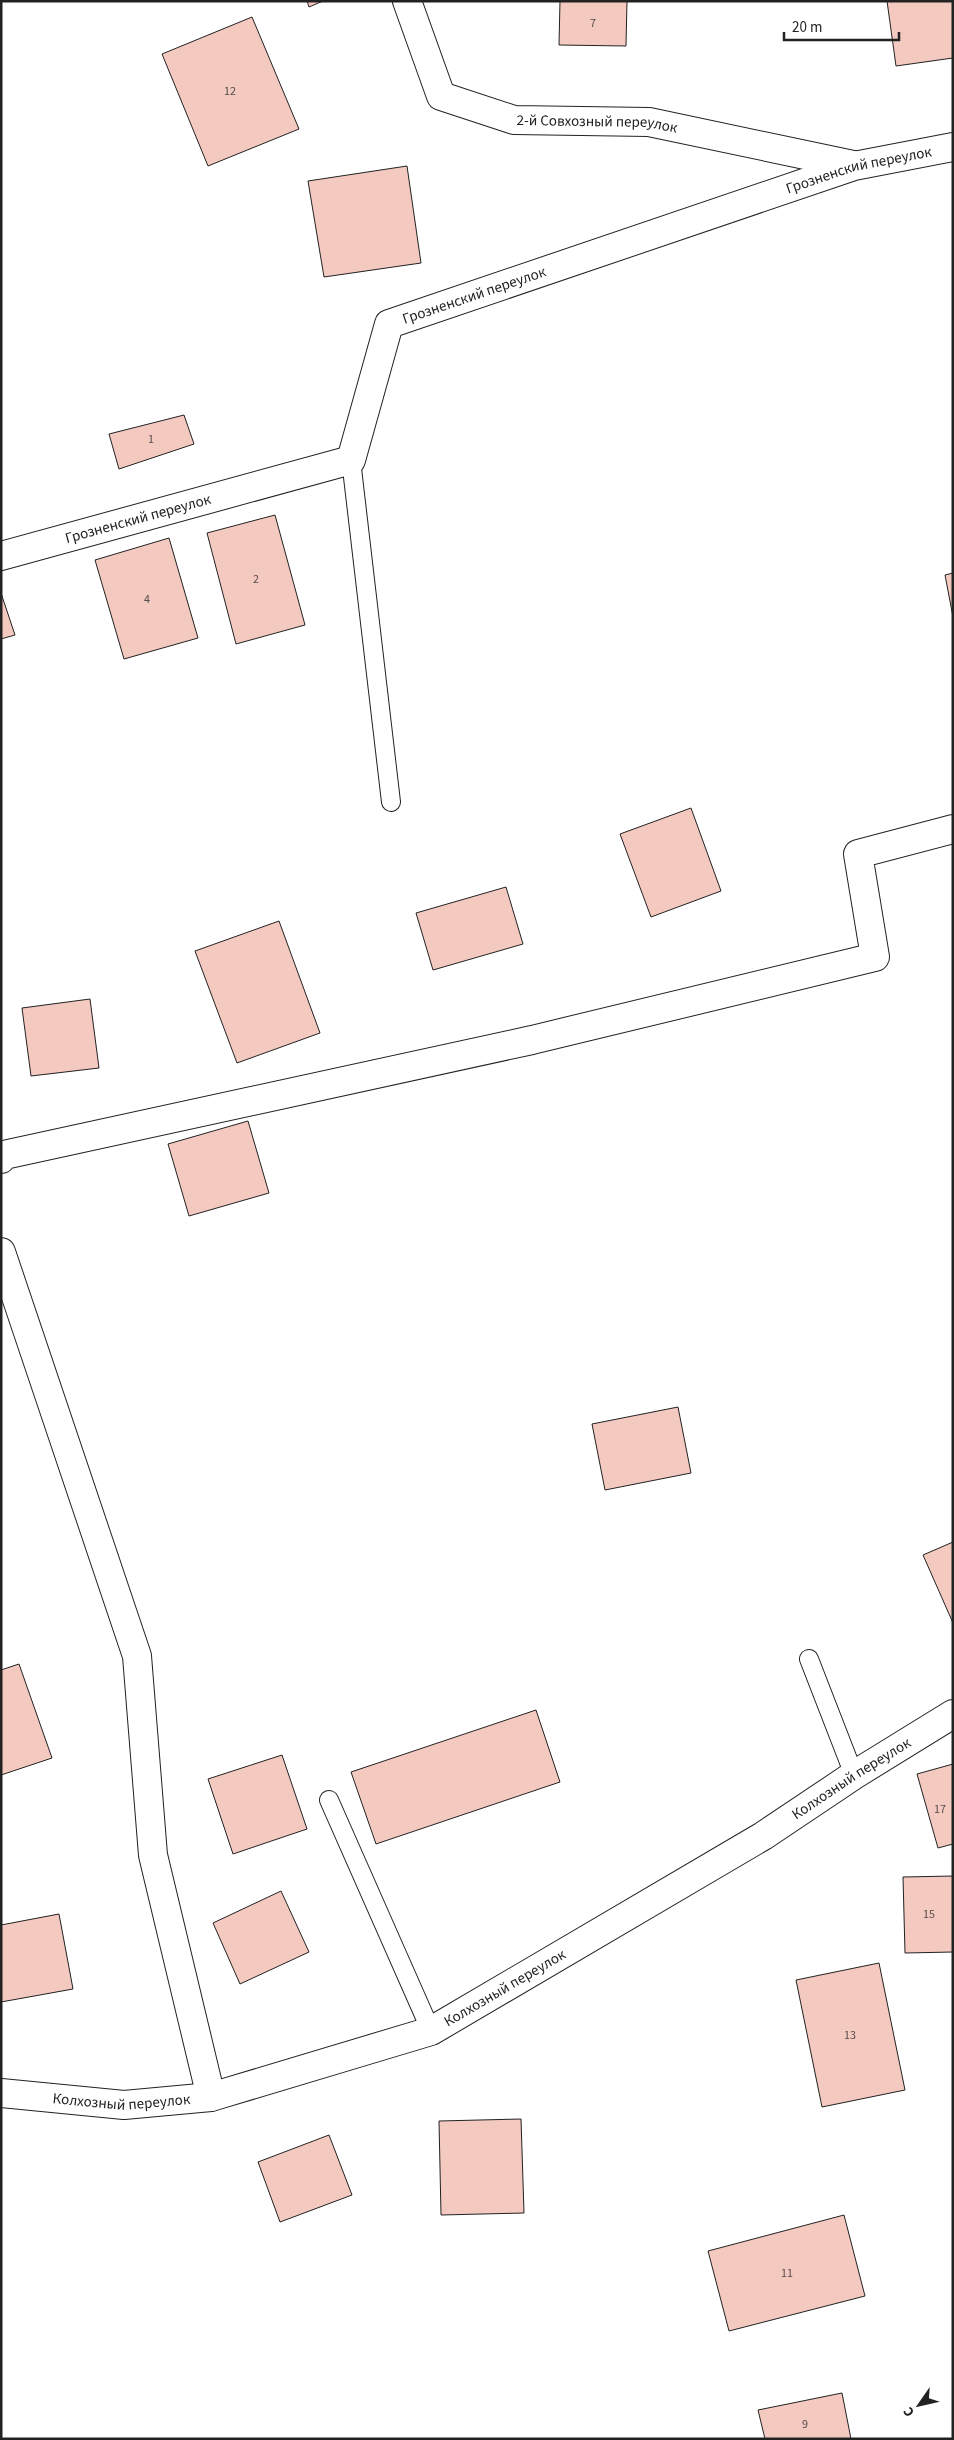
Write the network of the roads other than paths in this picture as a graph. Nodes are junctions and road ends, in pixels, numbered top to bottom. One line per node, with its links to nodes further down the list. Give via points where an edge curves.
1 (407, 1): 3 (street, 2-й Совхозный переулок, via 441,96 514,120 649,122)
2 (953, 147): 3 (street, Грозненский переулок)
3 (854, 166): 4 (street, Грозненский переулок, via 389,324)
4 (351, 460): 5 (street, Грозненский переулок); 6 (lane)
5 (1, 556)
6 (391, 802)
7 (953, 829): 8 (street, via 858,854 875,957 532,1040 4,1155)
8 (1, 1159)
9 (1, 1252): 16 (street, via 137,1656 153,1855)
10 (809, 1659): 12 (lane)
11 (953, 1714): 12 (street, Колхозный переулок)
12 (854, 1775): 14 (street, Колхозный переулок, via 763,1836)
13 (329, 1800): 14 (lane)
14 (431, 2031): 16 (street, Колхозный переулок)
15 (1, 2093): 16 (street, Колхозный переулок, via 124,2105)
16 (210, 2097)

